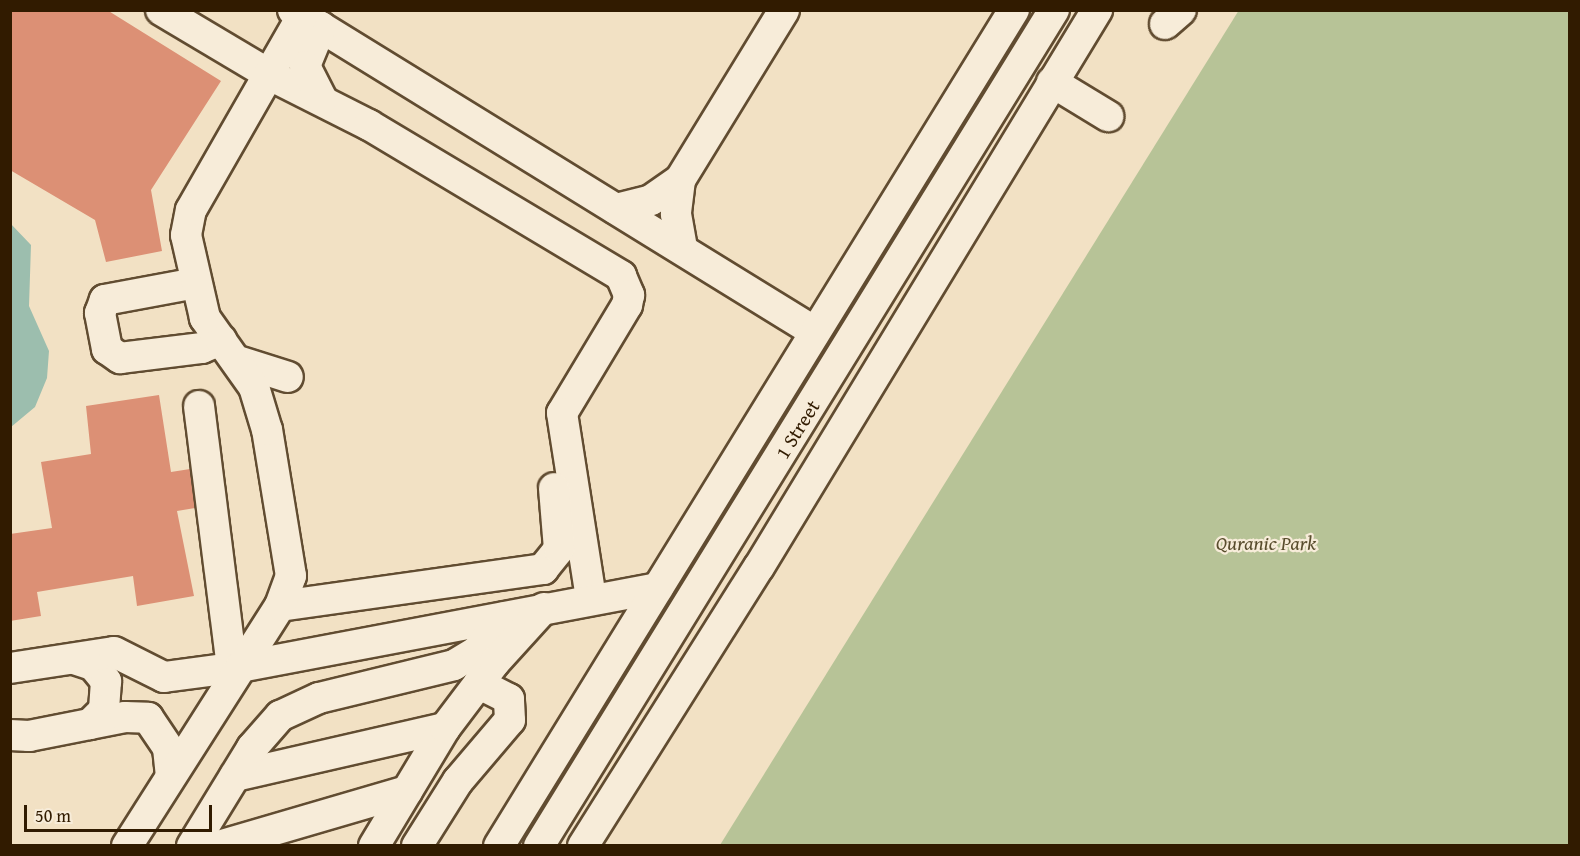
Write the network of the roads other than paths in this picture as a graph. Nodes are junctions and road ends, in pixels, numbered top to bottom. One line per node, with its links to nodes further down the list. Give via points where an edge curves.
1 (161, 10): 9 (street)
2 (784, 10): 13 (street)
3 (1014, 10): 17 (street)
4 (1054, 10): 46 (street, 1 Street)
5 (1097, 10): 10 (street, 1 Street)
6 (1171, 10): 7 (street, via 1165,24)
7 (1181, 10)
8 (306, 18): 9 (street); 11 (street, via 305,66); 14 (street)
9 (270, 75): 11 (street); 16 (street, via 191,210 186,235)
10 (1052, 82): 12 (street); 47 (street, 1 Street, via 759,567)
11 (322, 99): 23 (street, via 605,266 626,285 627,305 563,407)
12 (1108, 116)
13 (680, 180): 14 (street, via 651,200); 15 (street, via 676,214)
14 (616, 209): 15 (street)
15 (682, 249): 17 (street)
16 (196, 283): 18 (street, via 205,318); 18 (street, via 105,300 100,313 107,349 120,358 202,348)
17 (815, 332): 24 (street)
18 (221, 340): 19 (street)
19 (241, 362): 20 (street); 26 (street, via 267,430 291,559 291,576)
20 (288, 377)
21 (199, 406): 31 (street)
22 (547, 435): 23 (street)
23 (571, 539): 25 (street); 26 (street, via 550,564 534,571)
24 (658, 588): 25 (street); 45 (street)
25 (591, 599): 27 (street)
26 (280, 606): 31 (street)
27 (544, 608): 28 (street); 32 (street)
28 (504, 617): 31 (street); 37 (street, via 477,651 454,665 299,705 265,731)
29 (74, 659): 30 (street); 31 (street, via 120,653 164,677); 33 (street, via 93,665 106,681 104,710)
30 (10, 668)
31 (236, 668): 36 (street)
32 (479, 684): 34 (street); 44 (street, via 501,692 508,699 510,720 458,781)
33 (90, 724): 35 (street, via 29,736); 36 (street, via 138,716 148,718 168,748)
34 (445, 728): 37 (street); 38 (street)
35 (10, 735)
36 (171, 776): 40 (street)
37 (235, 776): 41 (street)
38 (407, 791): 39 (street); 42 (street)
39 (377, 841): 43 (street)
40 (127, 846)
41 (192, 846)
42 (219, 846)
43 (350, 846)
44 (417, 846)
45 (499, 846)
46 (538, 846)
47 (583, 846)

